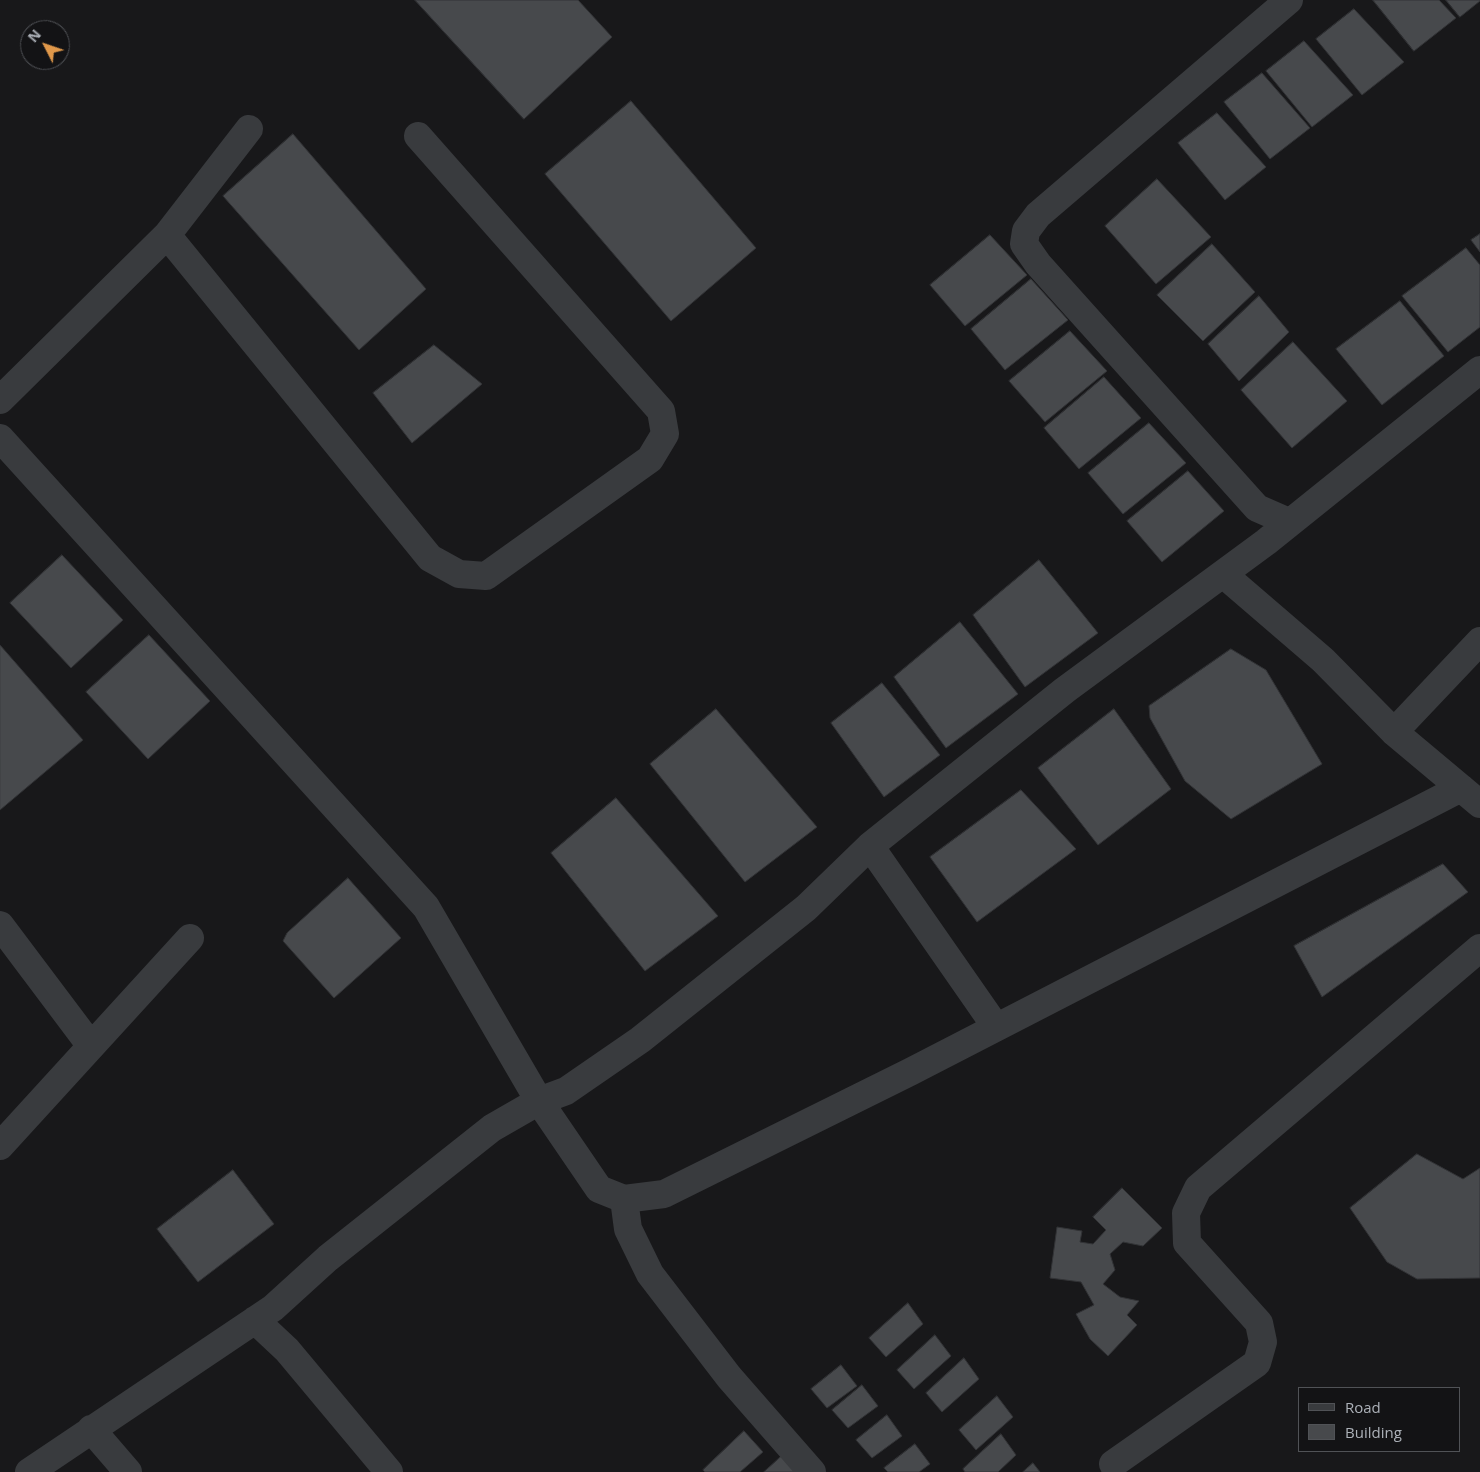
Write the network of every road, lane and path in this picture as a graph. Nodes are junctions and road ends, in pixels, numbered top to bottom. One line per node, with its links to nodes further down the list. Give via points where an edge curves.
1 (1289, 0): 10 (street, via 1038,215 1026,231 1024,244 1257,508)
2 (249, 129): 4 (street)
3 (418, 136): 4 (street, via 661,412 665,434 650,459 486,576 459,574 430,558)
4 (167, 235): 7 (street)
5 (1480, 352): 8 (street)
6 (1480, 370): 10 (street)
7 (0, 400)
8 (1407, 414)
9 (0, 438): 21 (street, via 426,907)
10 (1289, 522): 11 (street)
11 (1223, 574): 13 (street, via 1324,660); 15 (street, via 1065,690)
12 (1480, 641): 13 (street)
13 (1394, 732): 14 (street)
14 (1471, 796): 19 (street)
15 (870, 846): 19 (street); 21 (street, via 806,908 640,1040 566,1091)
16 (0, 925): 20 (street)
17 (190, 938): 20 (street)
18 (1480, 948): 26 (street, via 1198,1188 1186,1213 1186,1243 1259,1322 1263,1342 1257,1363)
19 (996, 1028): 23 (street, via 664,1194)
20 (91, 1046): 22 (street)
21 (539, 1101): 23 (street, via 599,1189); 24 (street, via 492,1128 328,1258 273,1308)
22 (0, 1146)
23 (624, 1199): 30 (street, via 628,1229 650,1274 729,1377)
24 (254, 1320): 25 (street); 29 (street, via 287,1350)
25 (90, 1429): 27 (street); 28 (street)
26 (1112, 1464)
27 (29, 1472)
28 (128, 1472)
29 (389, 1472)
30 (812, 1472)

